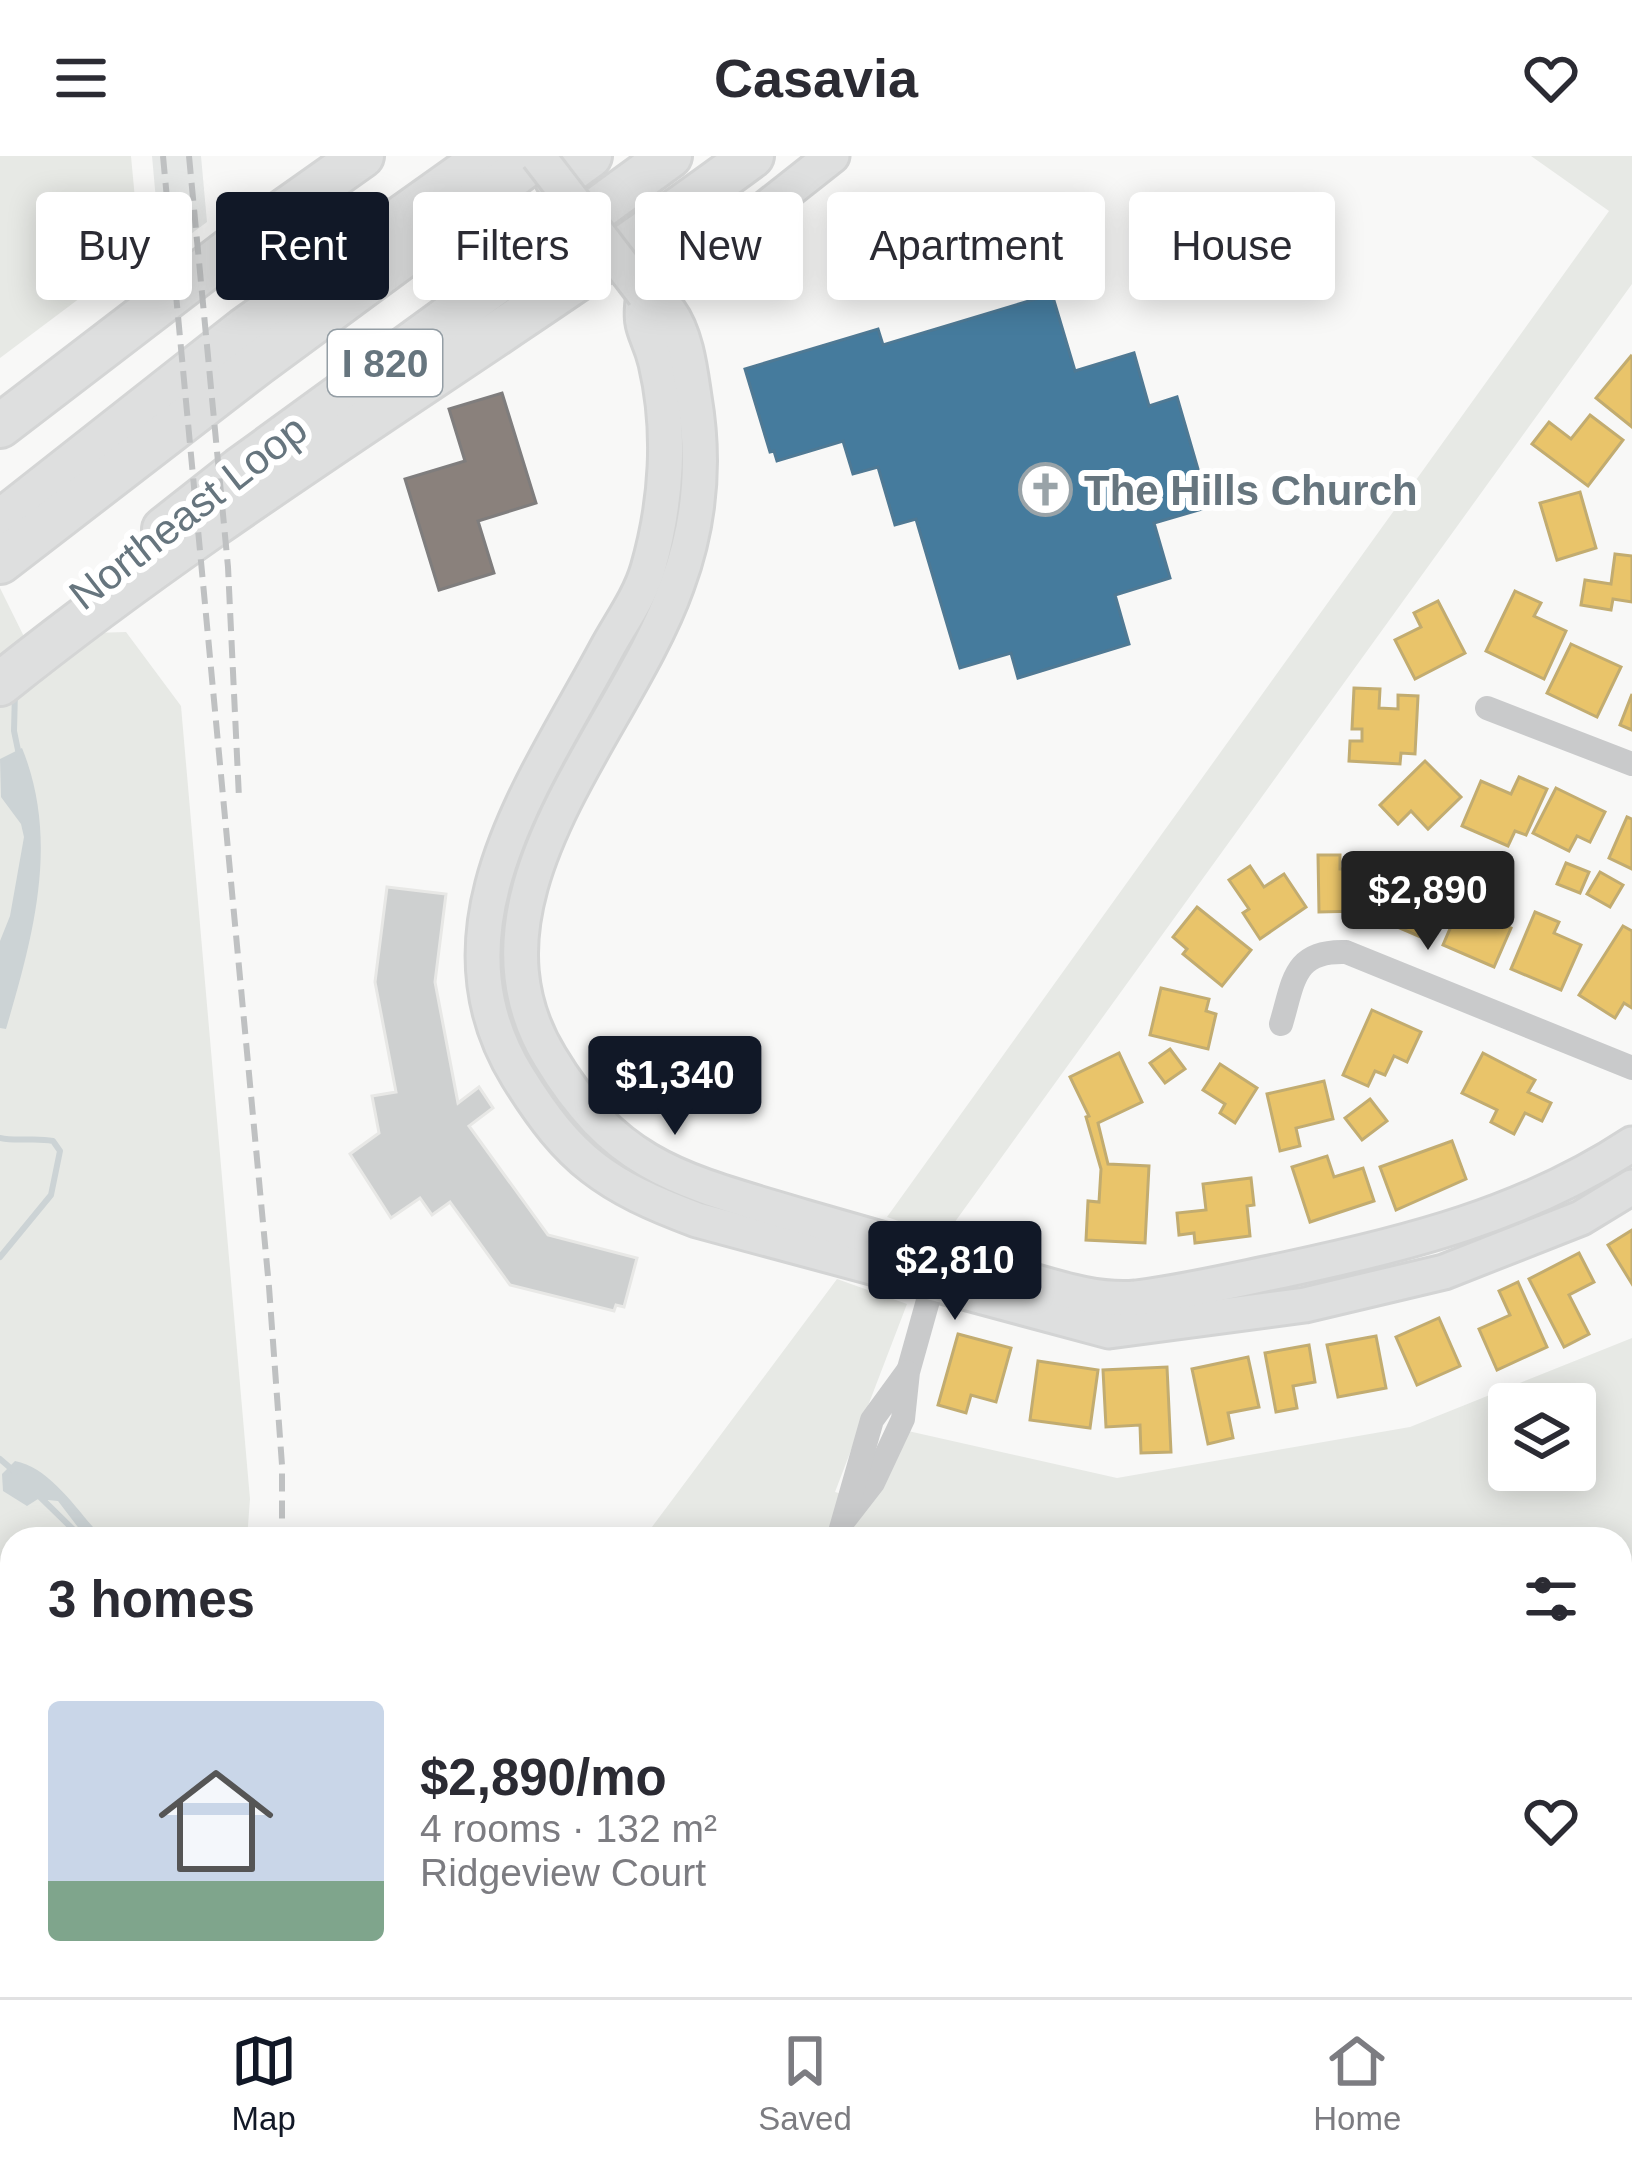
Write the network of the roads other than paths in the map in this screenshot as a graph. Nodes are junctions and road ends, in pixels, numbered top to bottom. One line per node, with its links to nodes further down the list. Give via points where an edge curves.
1 (362, 156): 10 (highway)
2 (488, 156): 11 (highway, via 245,329)
3 (670, 156): 12 (highway, Northeast Loop / I 820, via 240,469)
4 (752, 156): 12 (highway)
5 (832, 156): 7 (street)
6 (556, 162): 8 (street, bridge); 11 (highway)
7 (786, 192)
8 (635, 280)
9 (654, 300): 21 (street, via 668,309 687,353 700,495 676,589 531,873 520,984 539,1040 575,1099 622,1144 657,1168)
10 (0, 426)
11 (3, 546)
12 (47, 634): 13 (highway, Northeast Loop / I 820); 14 (highway)
13 (0, 660)
14 (0, 684)
15 (1487, 708): 16 (street)
16 (1632, 764)
17 (1281, 1024): 18 (street, via 1309,957 1346,952)
18 (1632, 1068)
19 (1632, 1144): 21 (street, via 1566,1184 1432,1237 1149,1296 1114,1300)
20 (1632, 1187): 21 (street, via 1581,1218 1444,1272 1162,1327 1109,1331)
21 (936, 1272): 22 (street, via 903,1419)
22 (843, 1527)

